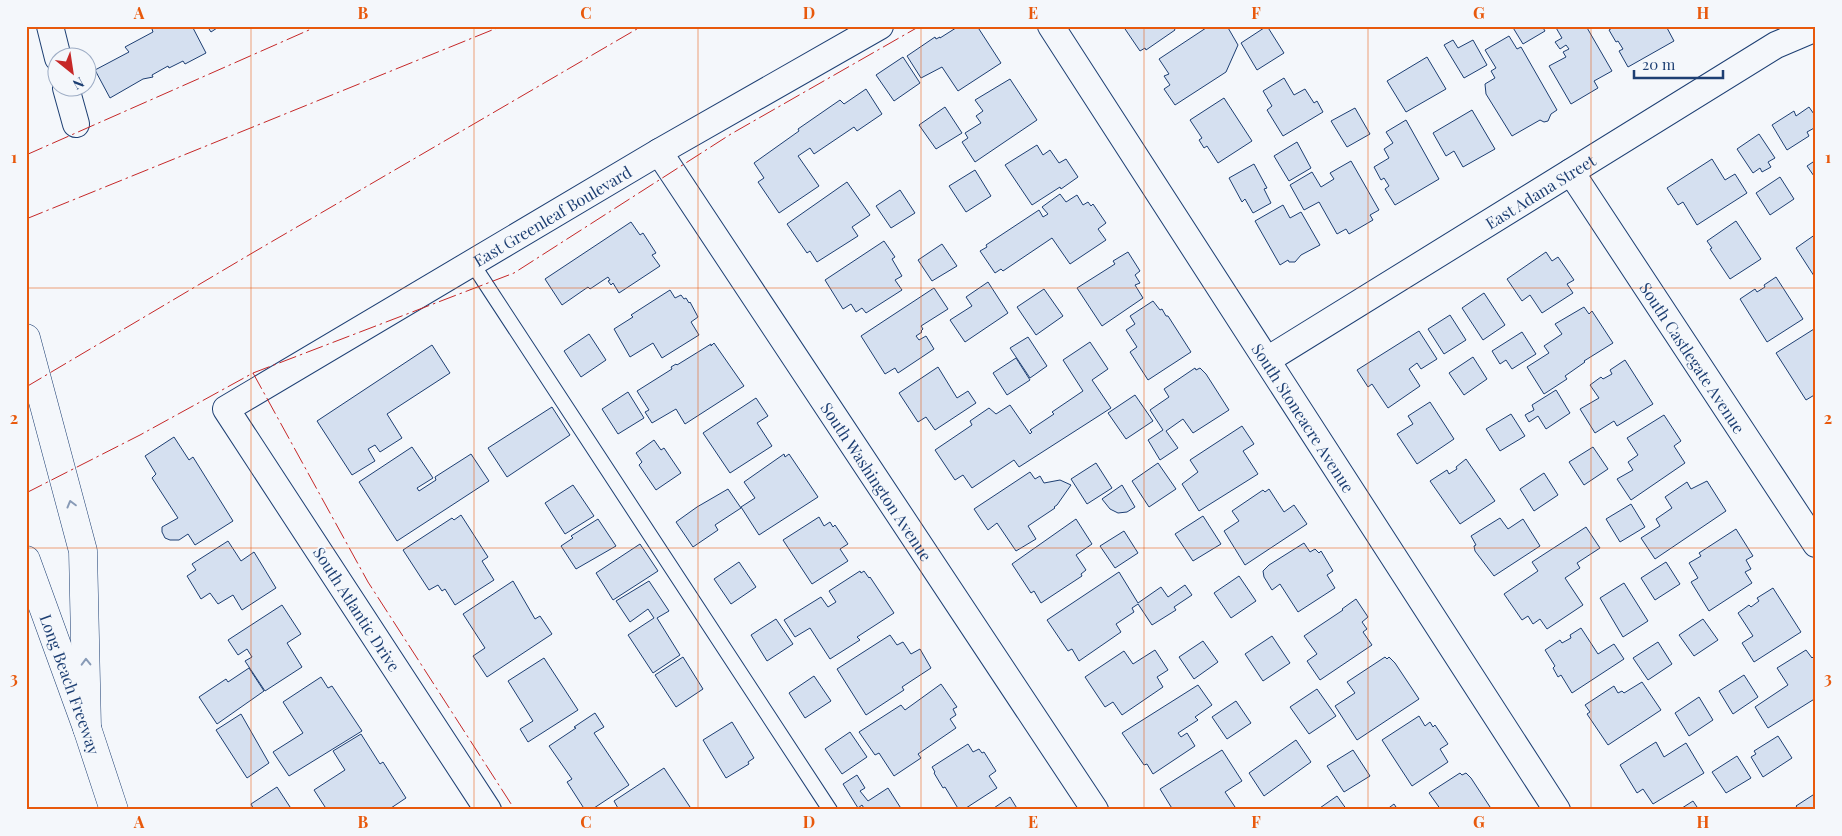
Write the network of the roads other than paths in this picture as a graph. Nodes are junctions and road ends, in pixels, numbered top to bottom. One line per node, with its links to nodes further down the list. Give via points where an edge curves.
1 (50, 26): 5 (street)
2 (880, 26): 8 (street, East Greenleaf Boulevard)
3 (1052, 26): 12 (street, South Stoneacre Avenue)
4 (1816, 28): 9 (street, East Adana Street, via 1776,45)
5 (56, 48)
6 (69, 98): 7 (street)
7 (76, 124)
8 (659, 152): 10 (street, East Greenleaf Boulevard); 20 (street, South Washington Avenue)
9 (1571, 172): 12 (street, East Adana Street); 14 (street, South Castlegate Avenue)
10 (472, 263): 13 (street, East Greenleaf Boulevard); 19 (lane)
11 (26, 338): 16 (highway, one-way to 11, via 83,551)
12 (1266, 360): 21 (street, South Stoneacre Avenue)
13 (226, 409): 18 (street, South Atlantic Drive)
14 (1816, 544)
15 (26, 560): 16 (highway, Long Beach Freeway)
16 (87, 728): 17 (highway, Long Beach Freeway)
17 (114, 810)
18 (488, 810)
19 (830, 810)
20 (1096, 810)
21 (1558, 810)

